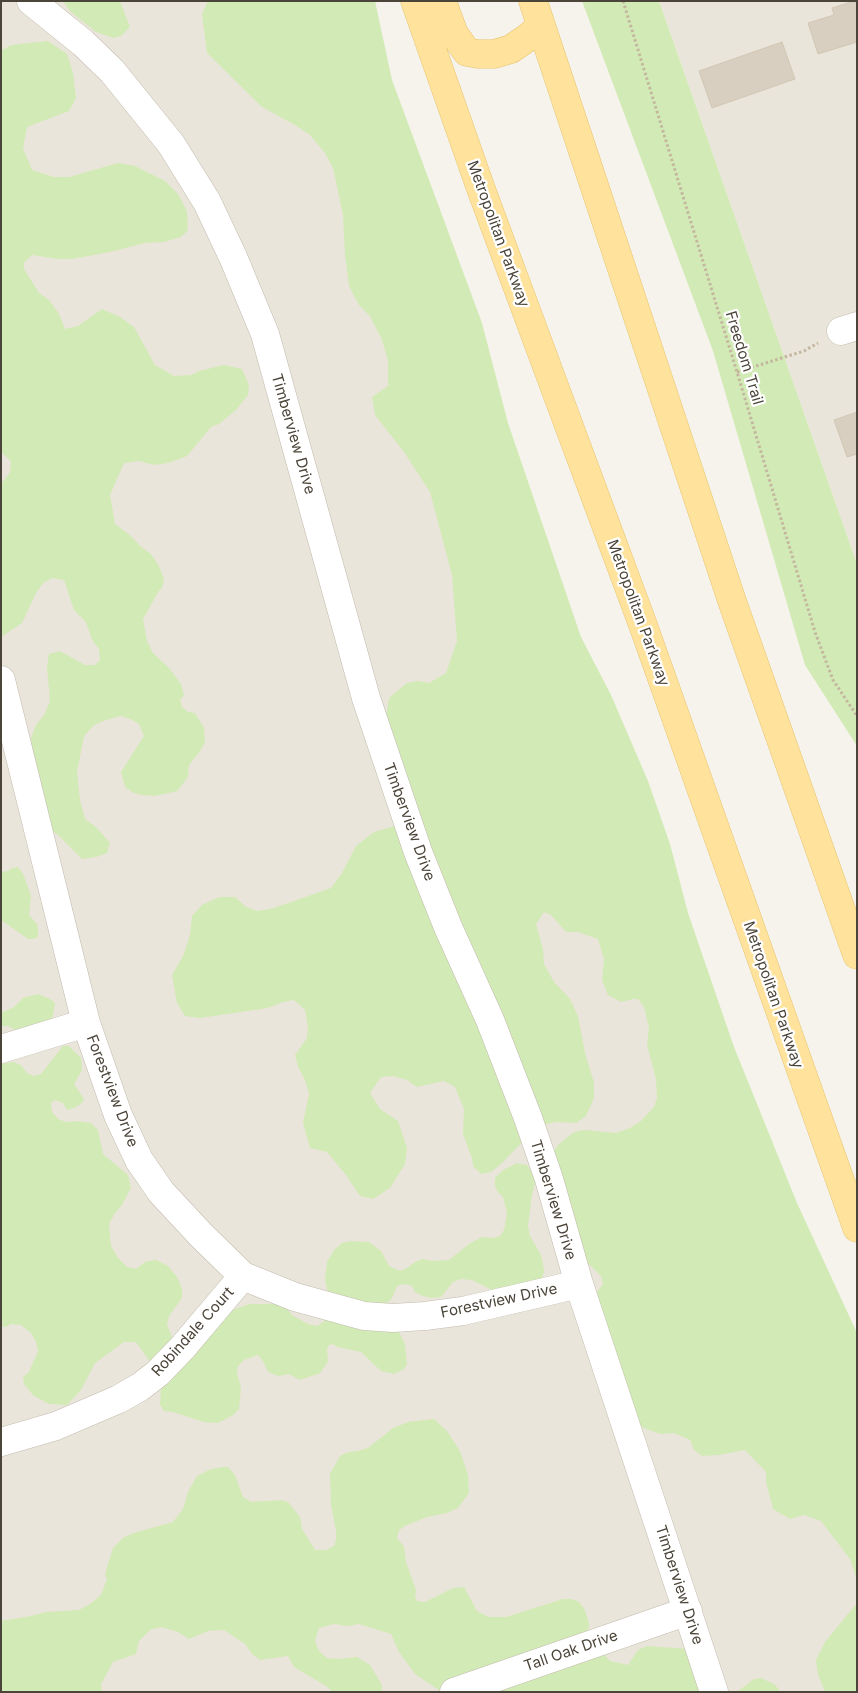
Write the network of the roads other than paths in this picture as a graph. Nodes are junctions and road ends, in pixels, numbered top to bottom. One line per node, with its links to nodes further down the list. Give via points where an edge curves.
1 (31, 1): 11 (street, Timberview Drive, via 83,43 144,109 171,144 207,202 233,257 265,334 366,698 418,852 528,1118)
2 (414, 1): 9 (main road, Metropolitan Parkway, via 640,615)
3 (442, 1): 4 (main road, via 454,34 467,52 478,54 511,49 527,38)
4 (537, 13): 6 (main road, via 732,600)
5 (1, 680): 7 (street, Forestview Drive)
6 (857, 955)
7 (86, 1023): 8 (street); 10 (street, Forestview Drive, via 118,1115 139,1160 161,1192)
8 (1, 1050)
9 (857, 1228)
10 (244, 1276): 11 (street, Forestview Drive, via 295,1297 364,1316 393,1318 463,1311); 12 (street, Robindale Court, via 183,1347 140,1387 56,1426)
11 (579, 1284): 13 (street, Timberview Drive)
12 (1, 1442)
13 (688, 1611): 14 (street, Tall Oak Drive); 15 (street, Timberview Drive)
14 (454, 1692)
15 (714, 1692)

